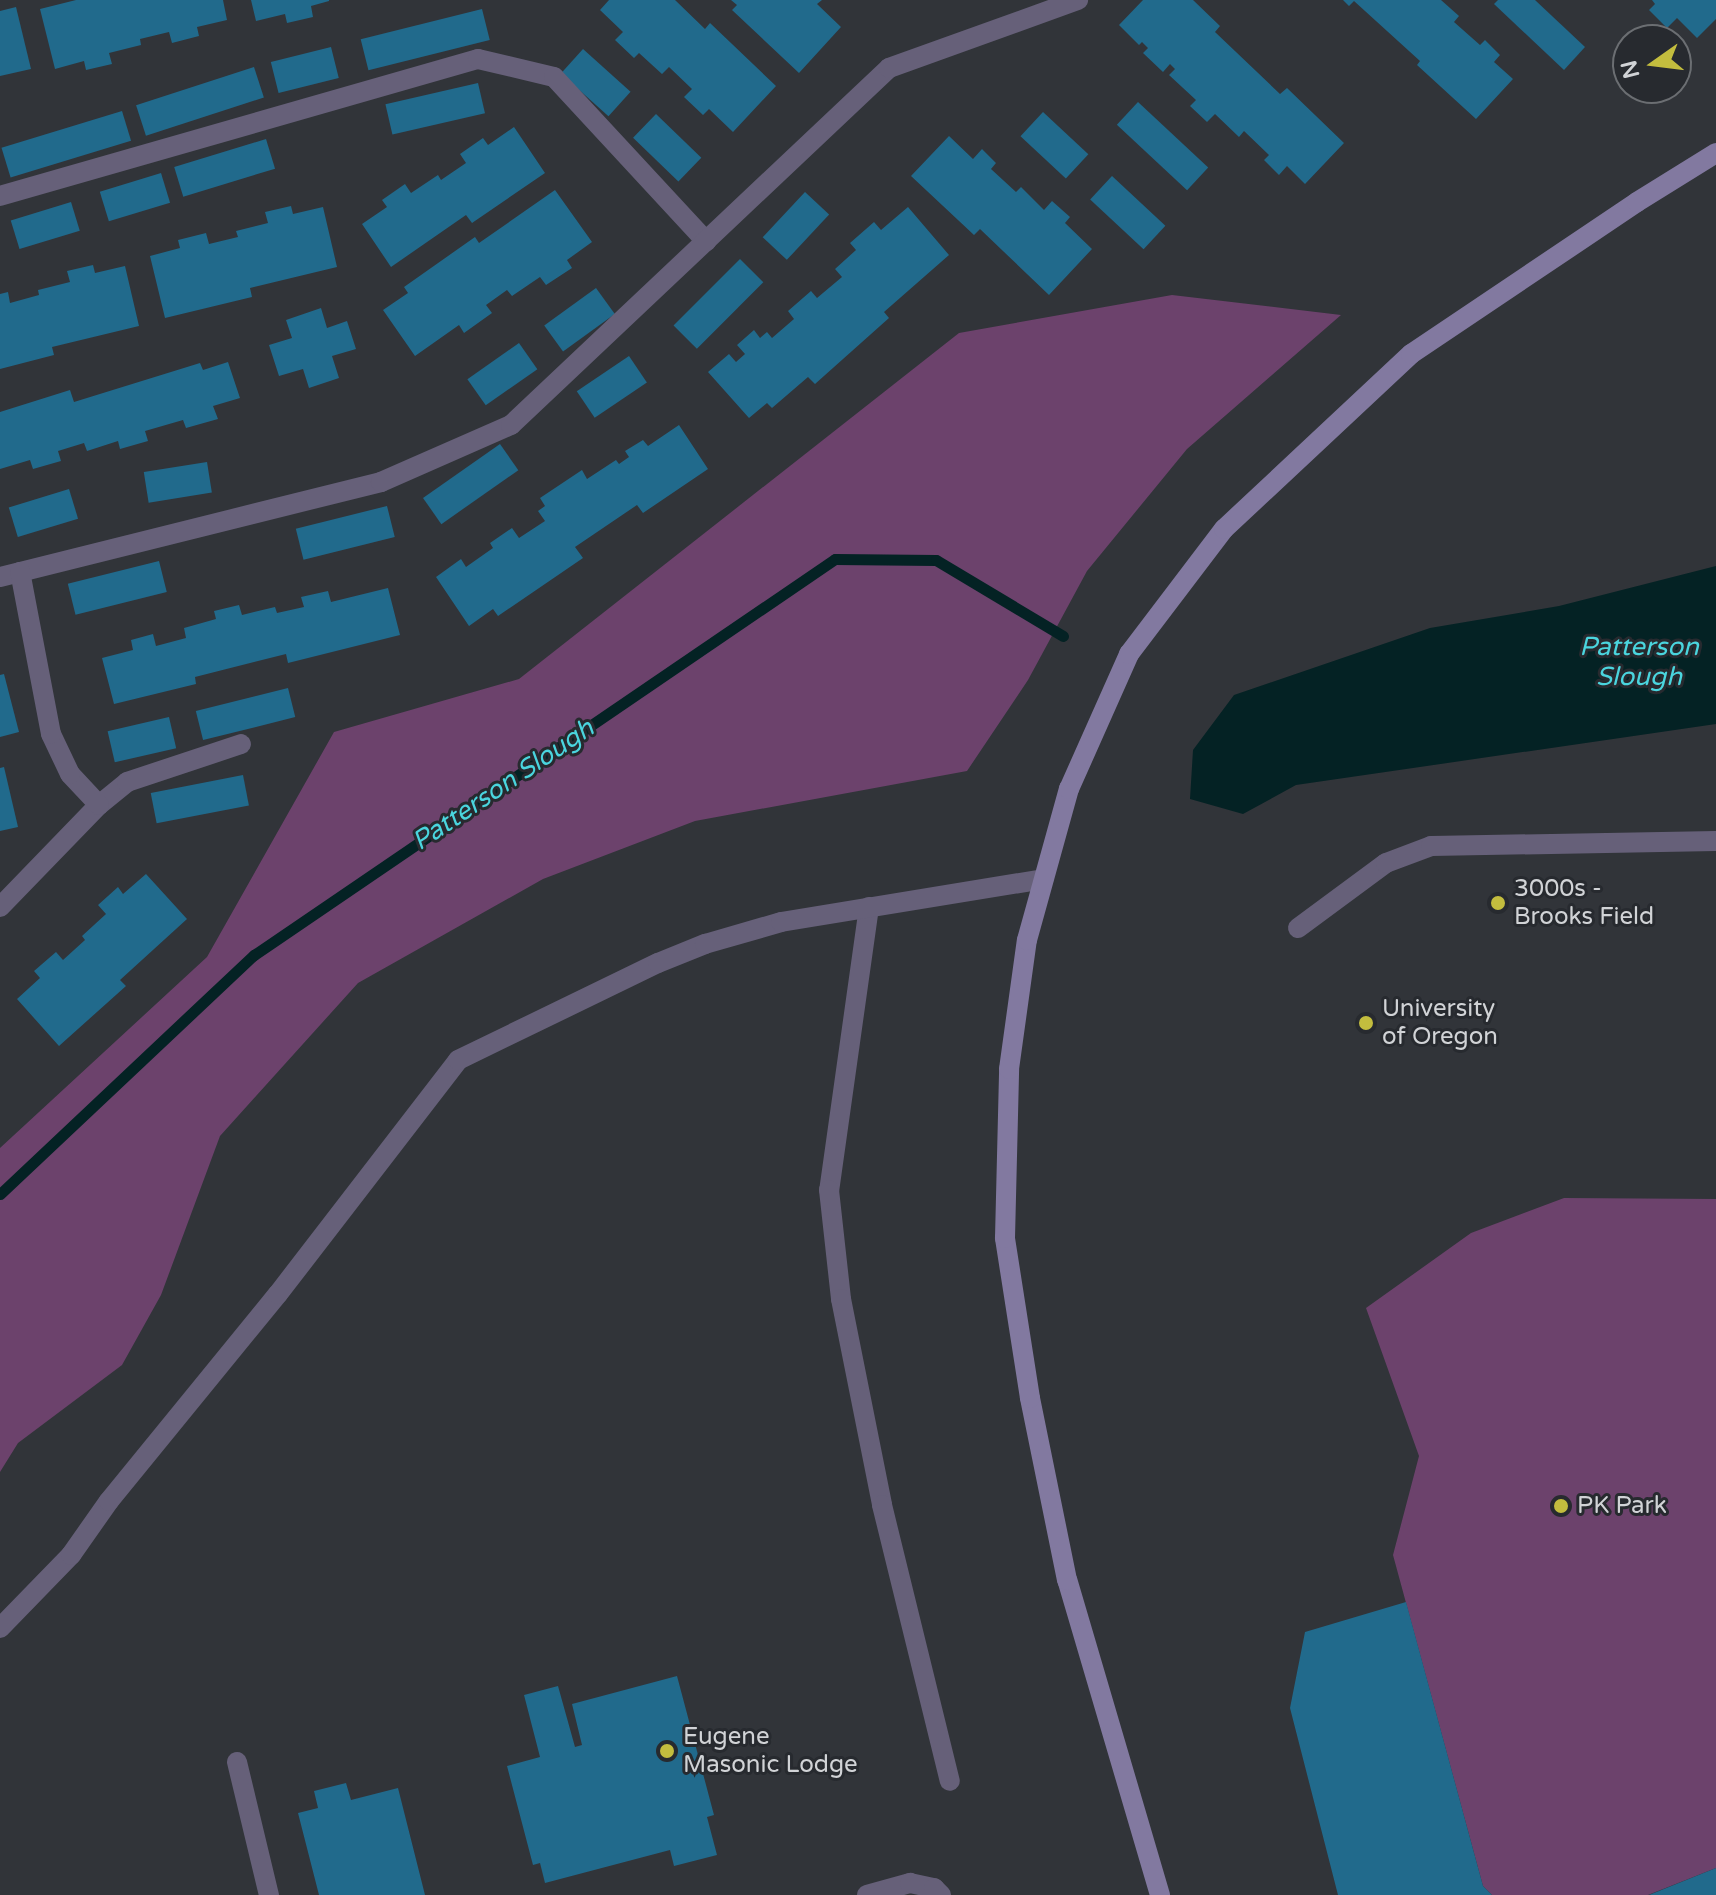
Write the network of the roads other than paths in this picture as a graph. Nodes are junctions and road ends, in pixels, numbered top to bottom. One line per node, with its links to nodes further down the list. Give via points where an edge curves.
1 (1078, 0): 4 (lane, via 889,68)
2 (1716, 153): 9 (main road, via 1411,354 1224,529 1129,654 1069,789)
3 (0, 196): 4 (lane, via 478,59 554,77)
4 (706, 241): 5 (lane, via 511,425 381,482)
5 (10, 574): 7 (lane, via 51,734 70,774)
6 (241, 744): 7 (lane, via 127,782)
7 (99, 805): 10 (lane)
8 (1716, 841): 12 (lane, via 1431,846 1386,863)
9 (1044, 879): 11 (lane); 19 (main road, via 1027,940 1009,1069 1005,1238 1067,1580)
10 (0, 907)
11 (869, 907): 13 (lane, via 781,922 705,944 458,1060 71,1555); 15 (lane, via 829,1190 841,1299 879,1490)
12 (1298, 928)
13 (0, 1628)
14 (237, 1762): 16 (lane)
15 (950, 1781)
16 (269, 1895)
17 (867, 1895): 18 (lane, via 910,1883 934,1888)
18 (941, 1895)
19 (1160, 1895)

